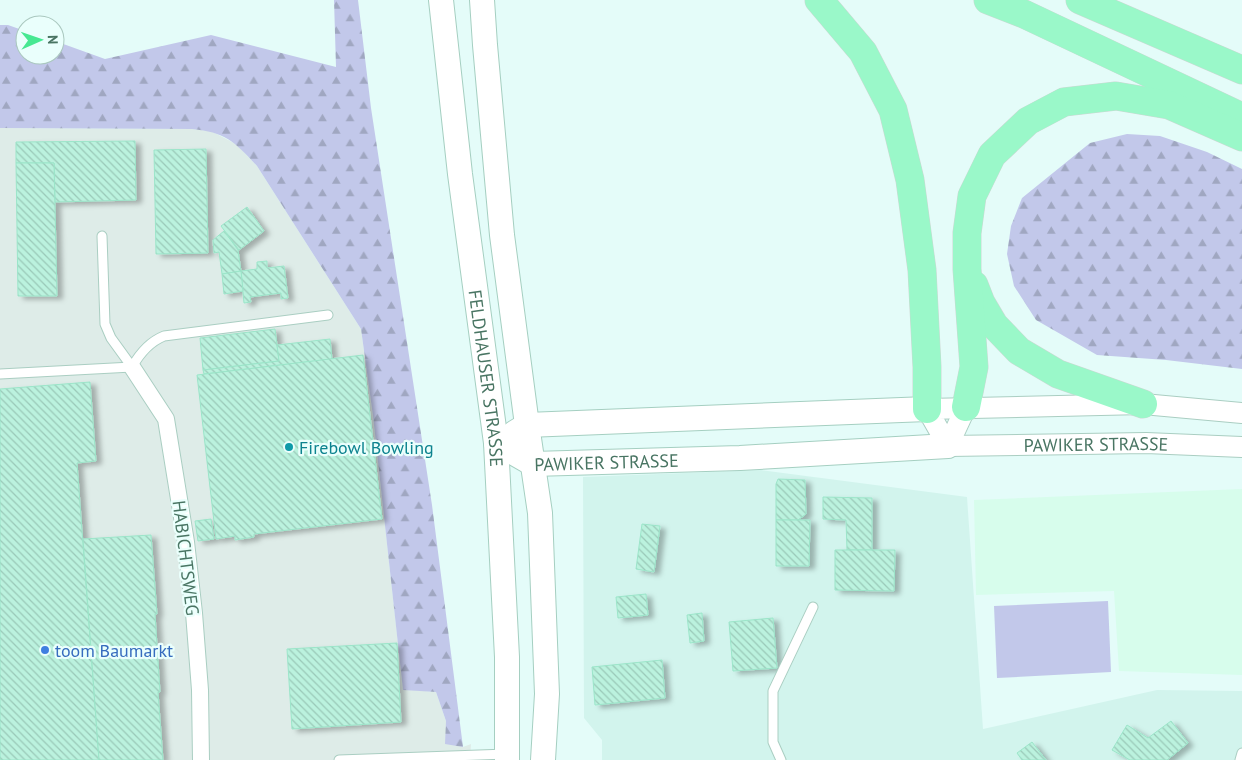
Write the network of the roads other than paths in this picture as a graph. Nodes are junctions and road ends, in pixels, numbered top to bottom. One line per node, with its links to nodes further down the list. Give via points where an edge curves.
1 (441, 0): 20 (main road, FELDHAUSER STRASSE, via 460,174)
2 (482, 0): 19 (main road, FELDHAUSER STRASSE, via 502,235)
3 (819, 0): 17 (highway, via 863,52 893,110 910,180 922,270)
4 (988, 0): 8 (highway)
5 (1080, 0): 7 (highway)
6 (1127, 0): 7 (highway, via 1219,46)
7 (1241, 69)
8 (1242, 117)
9 (1242, 138): 11 (highway, via 1169,105 1116,96 1064,102 1028,121 992,155 972,196)
10 (102, 236): 13 (lane, via 106,324)
11 (967, 269): 15 (highway, via 994,324 1019,351 1058,374); 16 (highway, via 974,367)
12 (328, 315): 13 (lane, via 164,336 150,344)
13 (132, 367): 14 (lane); 28 (street, HABICHTSWEG, via 166,419 193,604 200,690)
14 (0, 374)
15 (1143, 404): 16 (street, PAWIKER STRASSE); 18 (street, PAWIKER STRASSE)
16 (966, 407): 17 (street, PAWIKER STRASSE); 21 (street)
17 (927, 408): 19 (main road, PAWIKER STRASSE); 21 (street)
18 (1242, 413)
19 (527, 425): 20 (main road, PAWIKER STRASSE); 23 (main road, FELDHAUSER STRASSE)
20 (496, 443): 23 (main road, PAWIKER STRASSE); 27 (main road, FELDHAUSER STRASSE, via 507,657)
21 (948, 446): 22 (street, PAWIKER STRASSE, via 1146,443); 23 (main road, PAWIKER STRASSE, via 740,458)
22 (1242, 447)
23 (533, 464): 30 (main road, FELDHAUSER STRASSE, via 540,512 547,694)
24 (813, 607): 31 (lane, via 773,691 773,742)
25 (1242, 753): 32 (lane)
26 (445, 757): 27 (lane); 29 (lane)
27 (507, 757)
28 (201, 760)
29 (339, 760)
30 (543, 760)
31 (781, 760)
32 (1240, 760)

